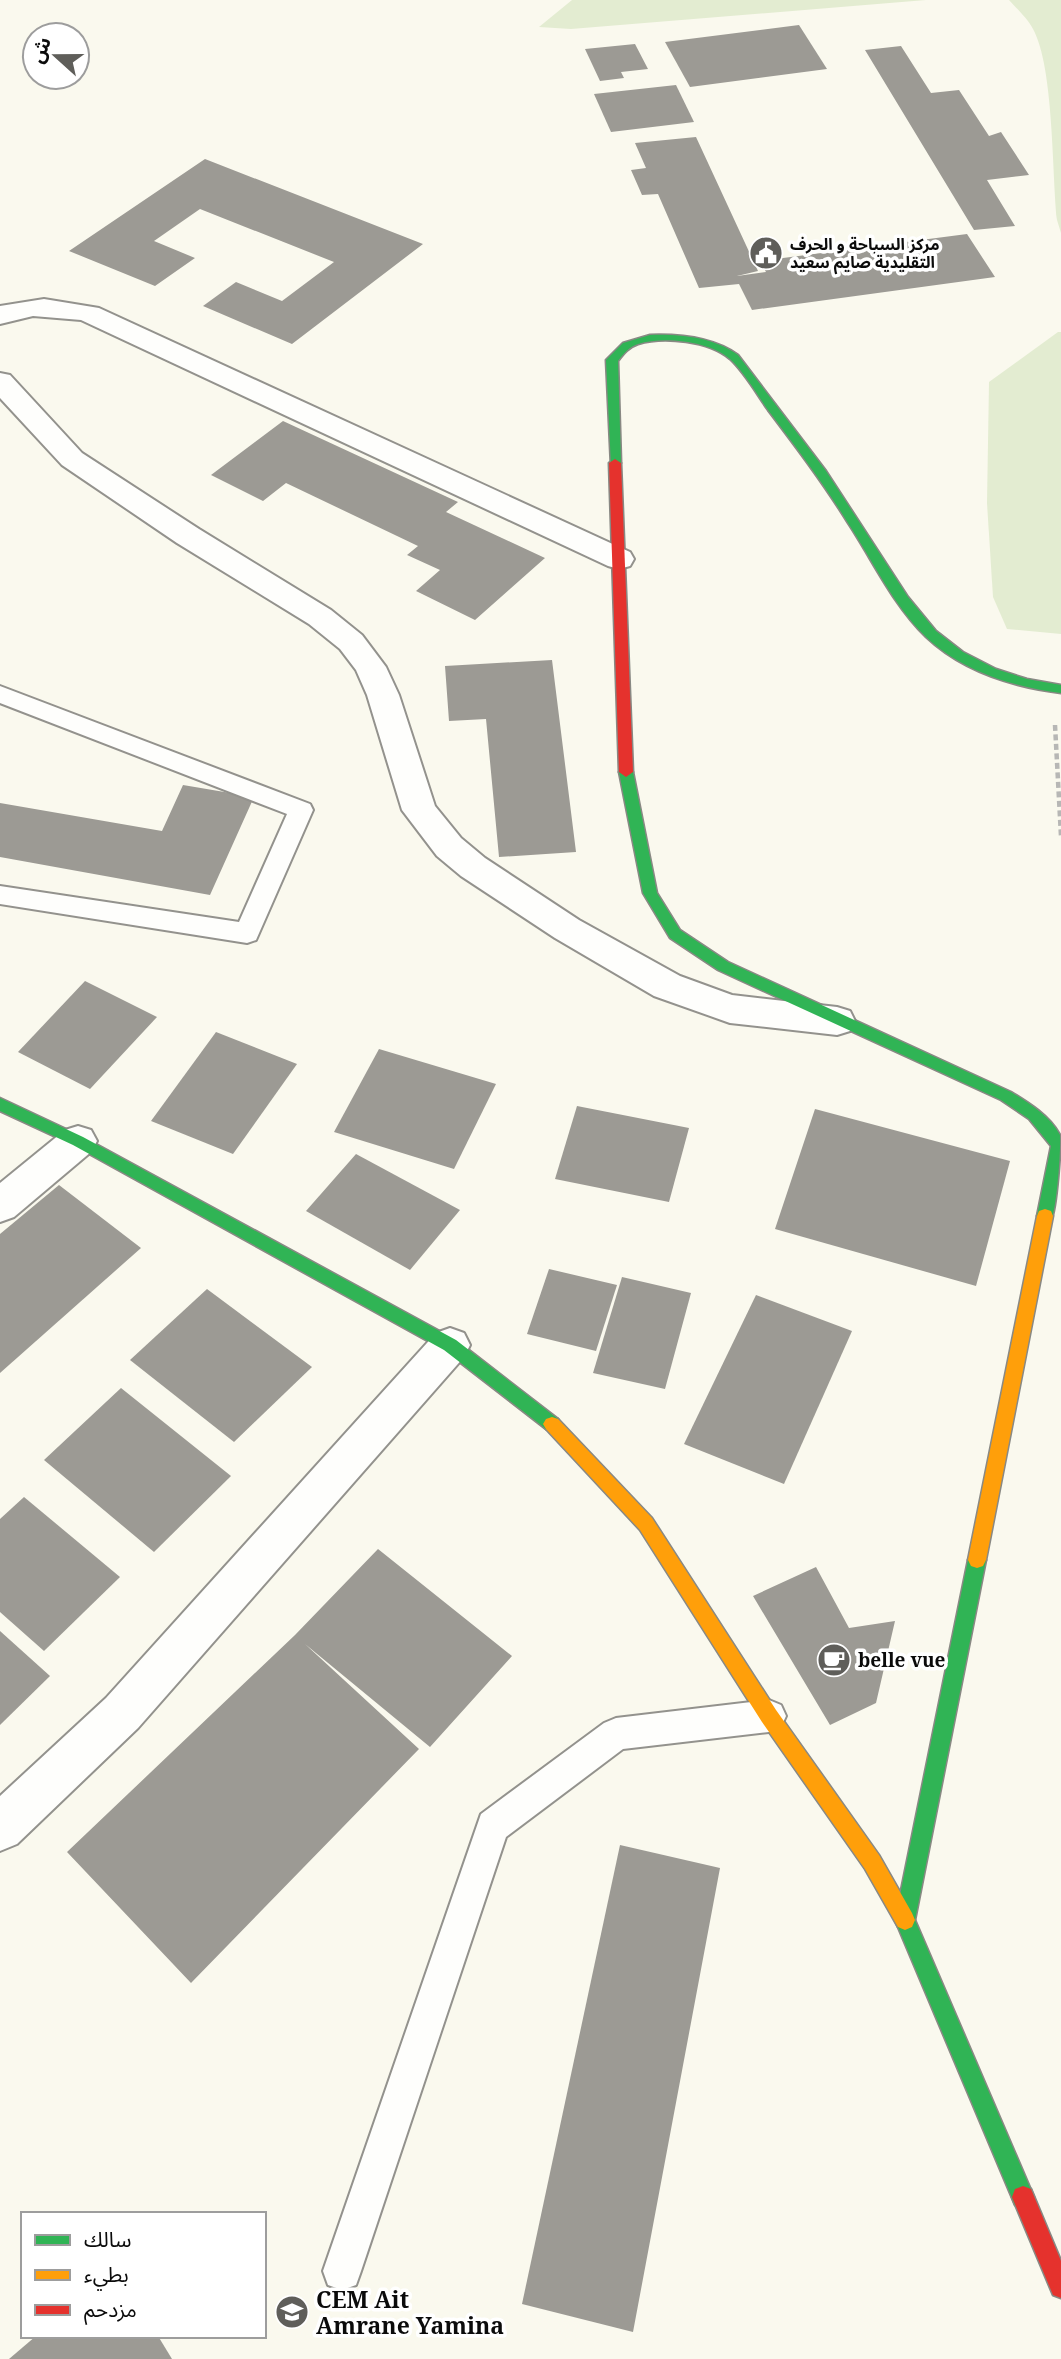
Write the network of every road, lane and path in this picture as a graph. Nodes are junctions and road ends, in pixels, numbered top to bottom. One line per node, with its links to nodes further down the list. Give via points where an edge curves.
1 (1, 314): 3 (street, via 59,308 89,314)
2 (0, 381): 8 (street, via 72,459 320,617 351,642 383,695 419,810 449,847 473,867 567,929 667,986 730,1009)
3 (619, 559): 4 (street, via 612,360 628,344 659,338 718,347 732,355 801,442 917,618 943,646 987,668); 8 (street, via 626,773 650,893 675,934 723,966)
4 (1059, 689): 6 (path, via 1055,731)
5 (0, 694): 7 (lane, via 301,810 247,933)
6 (1061, 836)
7 (0, 895)
8 (837, 1021): 15 (street, via 1006,1096 1034,1115 1059,1144)
9 (0, 1104): 10 (street)
10 (78, 1141): 11 (street); 12 (street)
11 (0, 1206)
12 (450, 1345): 13 (street, via 553,1425 646,1524); 14 (street, via 122,1713)
13 (769, 1716): 15 (street, via 872,1862); 16 (lane, via 616,1734 493,1826)
14 (0, 1828)
15 (905, 1920): 17 (street)
16 (342, 2272)
17 (1061, 2287)

